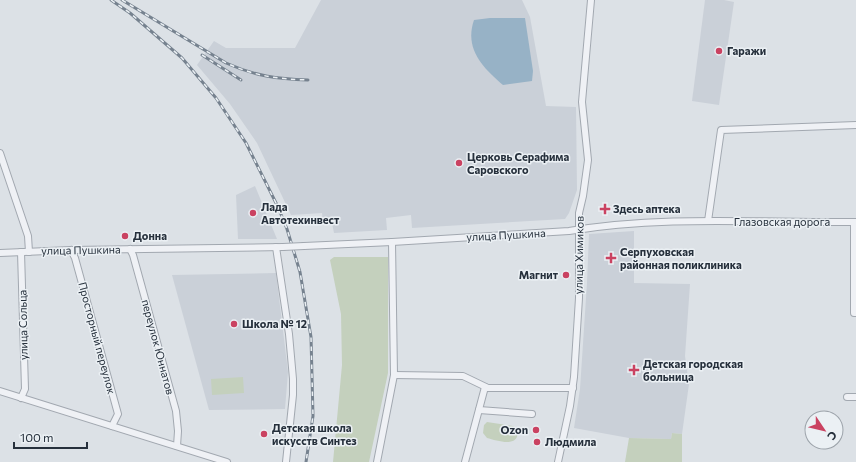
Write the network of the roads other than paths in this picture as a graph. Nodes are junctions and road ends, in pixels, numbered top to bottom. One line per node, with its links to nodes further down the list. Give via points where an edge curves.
1 (591, 0): 6 (street, улица Химиков, via 582,102 588,160 579,213)
2 (856, 126): 4 (street, via 721,130)
3 (0, 153): 12 (street, via 28,236)
4 (708, 221): 5 (street, Глазовская дорога); 6 (street, улица Пушкина)
5 (855, 222): 14 (street)
6 (579, 230): 7 (street, улица Пушкина); 17 (street, улица Химиков, via 579,298)
7 (392, 242): 8 (street, улица Пушкина, bridge); 15 (street)
8 (279, 247): 9 (street, улица Пушкина); 27 (street, via 293,379)
9 (130, 249): 10 (street, улица Пушкина); 25 (street, переулок Юннатов, via 176,411)
10 (71, 250): 12 (street, улица Пушкина); 24 (street, Просторный переулок, via 118,414)
11 (21, 252): 12 (street, улица Пушкина); 13 (street, улица Пушкина); 21 (street, улица Сольца, via 24,389)
12 (30, 252)
13 (0, 253)
14 (856, 313)
15 (394, 375): 16 (street, via 463,376); 28 (street)
16 (485, 387): 17 (street); 22 (street)
17 (573, 388): 30 (street, улица Химиков)
18 (0, 391): 21 (street)
19 (847, 397): 20 (street)
20 (856, 397)
21 (21, 398): 24 (street)
22 (479, 410): 23 (street); 29 (street)
23 (532, 414)
24 (112, 426): 25 (street)
25 (177, 446): 26 (street)
26 (227, 462)
27 (286, 462)
28 (376, 462)
29 (465, 462)
30 (558, 462)

